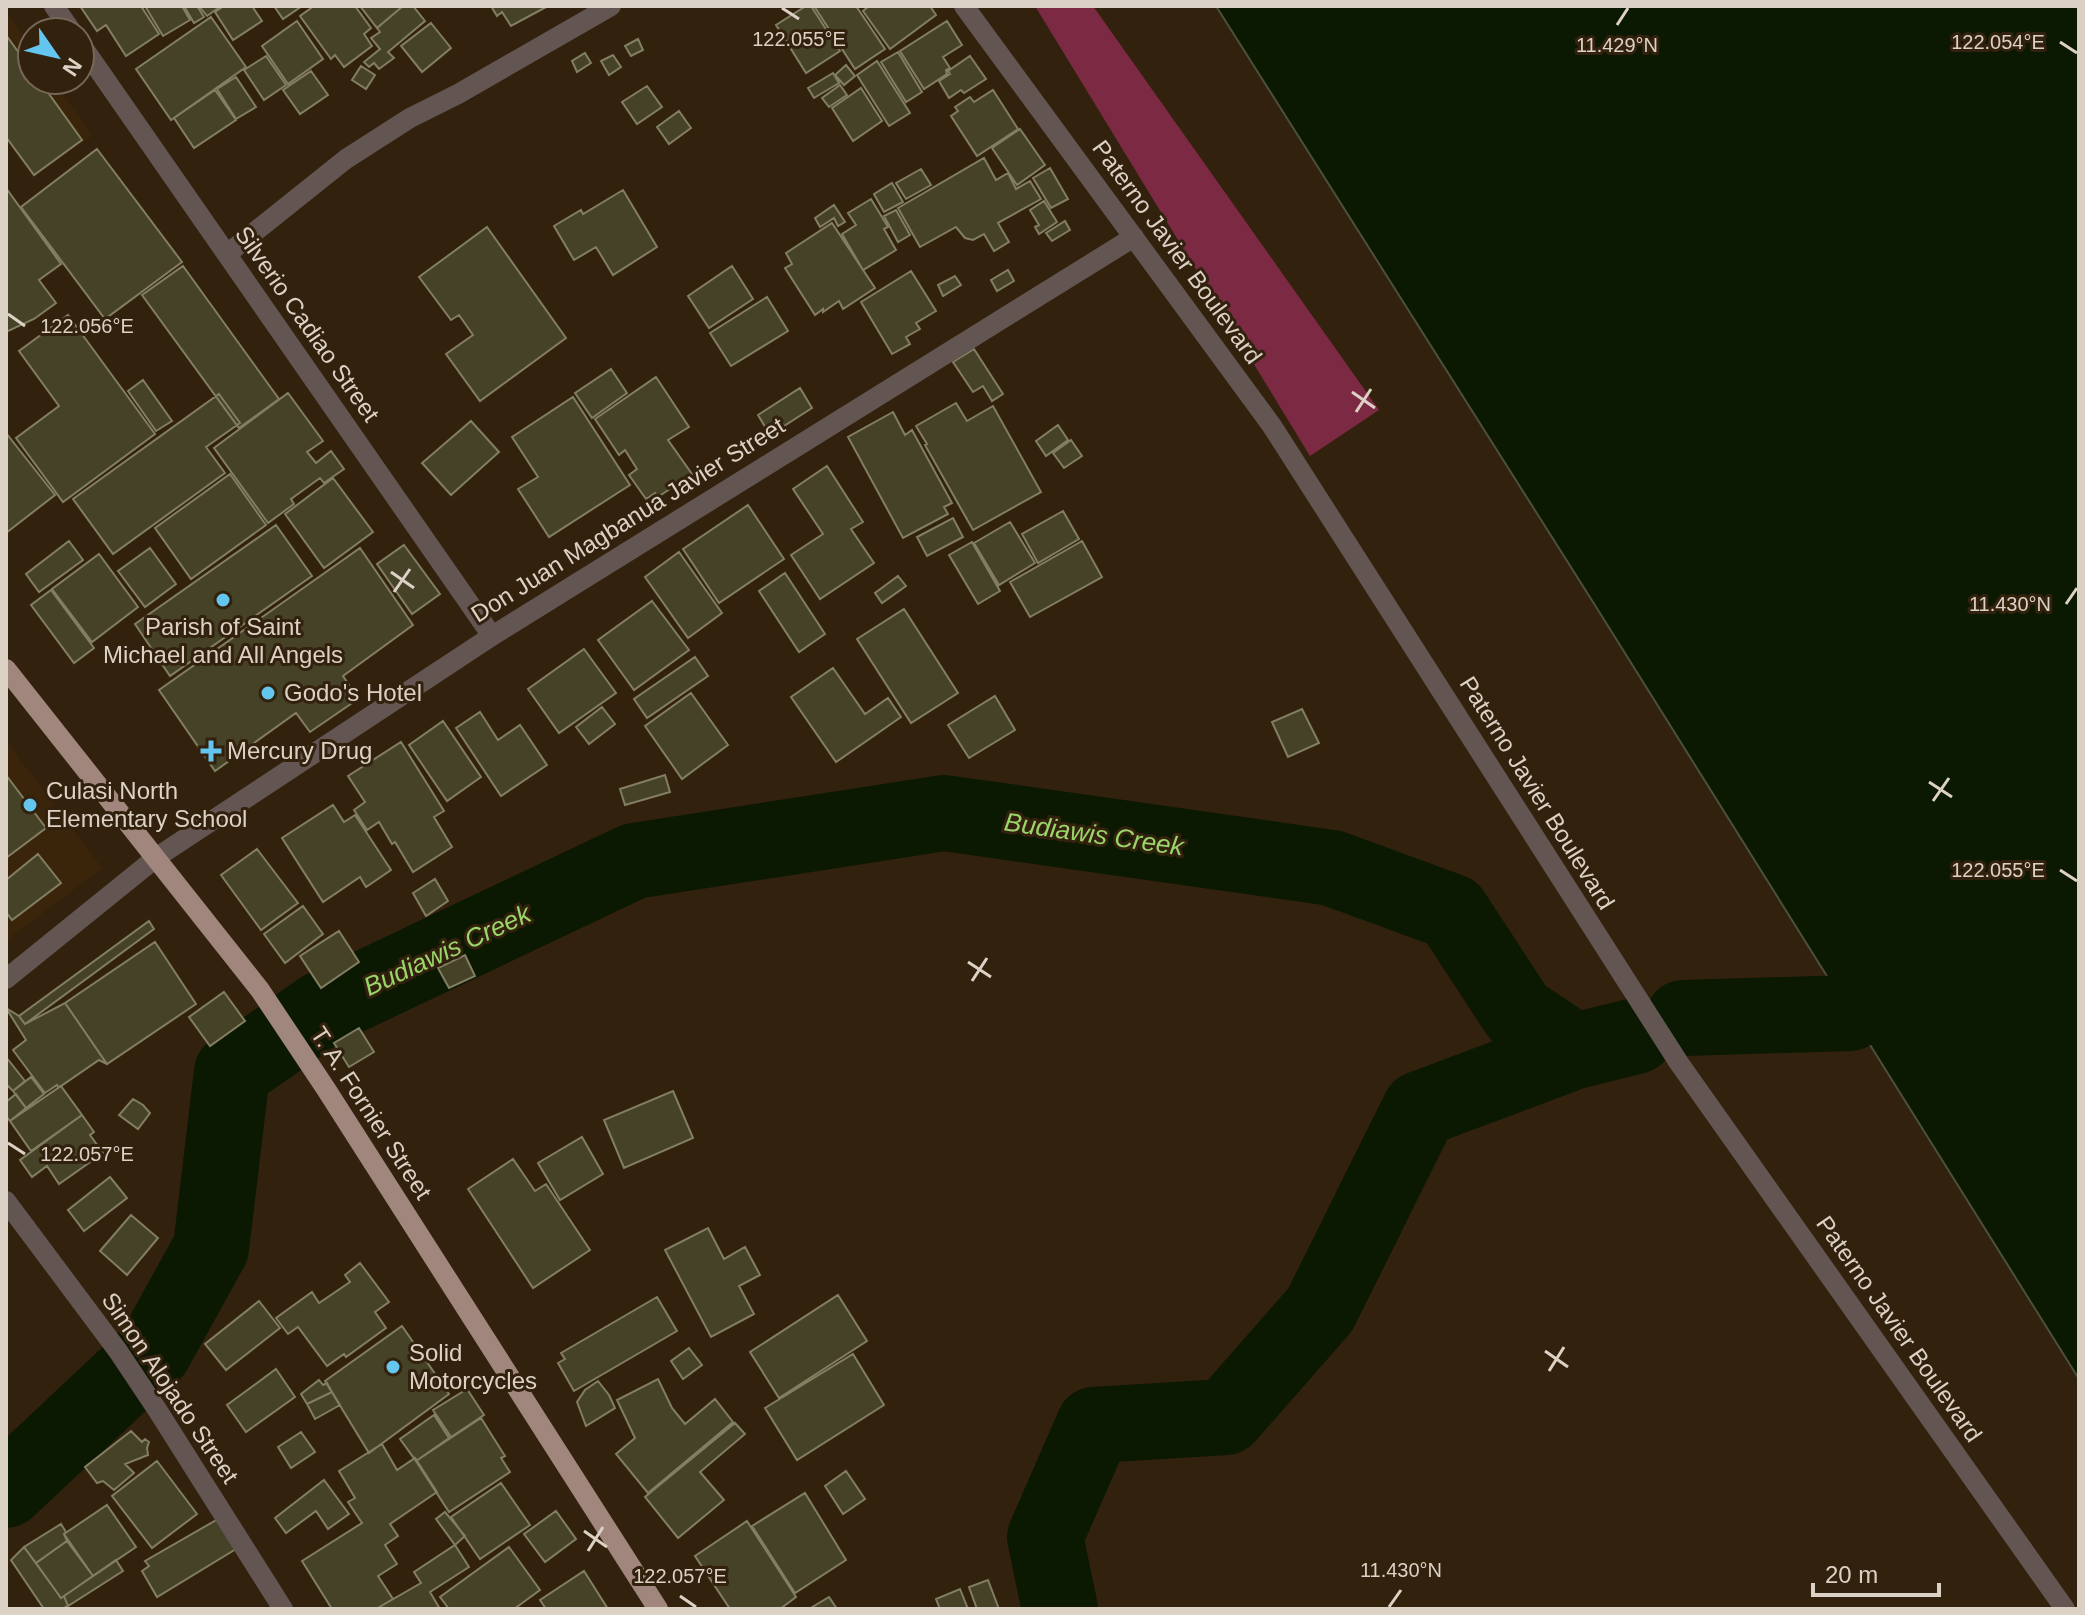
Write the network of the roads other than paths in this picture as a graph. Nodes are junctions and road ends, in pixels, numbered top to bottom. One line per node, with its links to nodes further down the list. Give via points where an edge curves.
1 (611, 6): 5 (street, via 346,159)
2 (964, 6): 4 (street, Paterno Javier Boulevard)
3 (96, 66): 5 (street, Silverio Cadiao Street)
4 (1134, 237): 6 (street, Don Juan Magbanua Javier Street); 13 (street, Paterno Javier Boulevard, via 1272,426 1679,1063)
5 (227, 254): 6 (street, Silverio Cadiao Street)
6 (492, 636): 8 (street, Don Juan Magbanua Javier Street)
7 (6, 669): 8 (main road, T. A. Fornier Street)
8 (157, 857): 9 (street, Don Juan Magbanua Javier Street); 12 (main road, T. A. Fornier Street, via 260,990 326,1089)
9 (6, 979)
10 (6, 1201): 11 (street, Simon Alojado Street, via 118,1351)
11 (283, 1609)
12 (658, 1609)
13 (2065, 1609)

